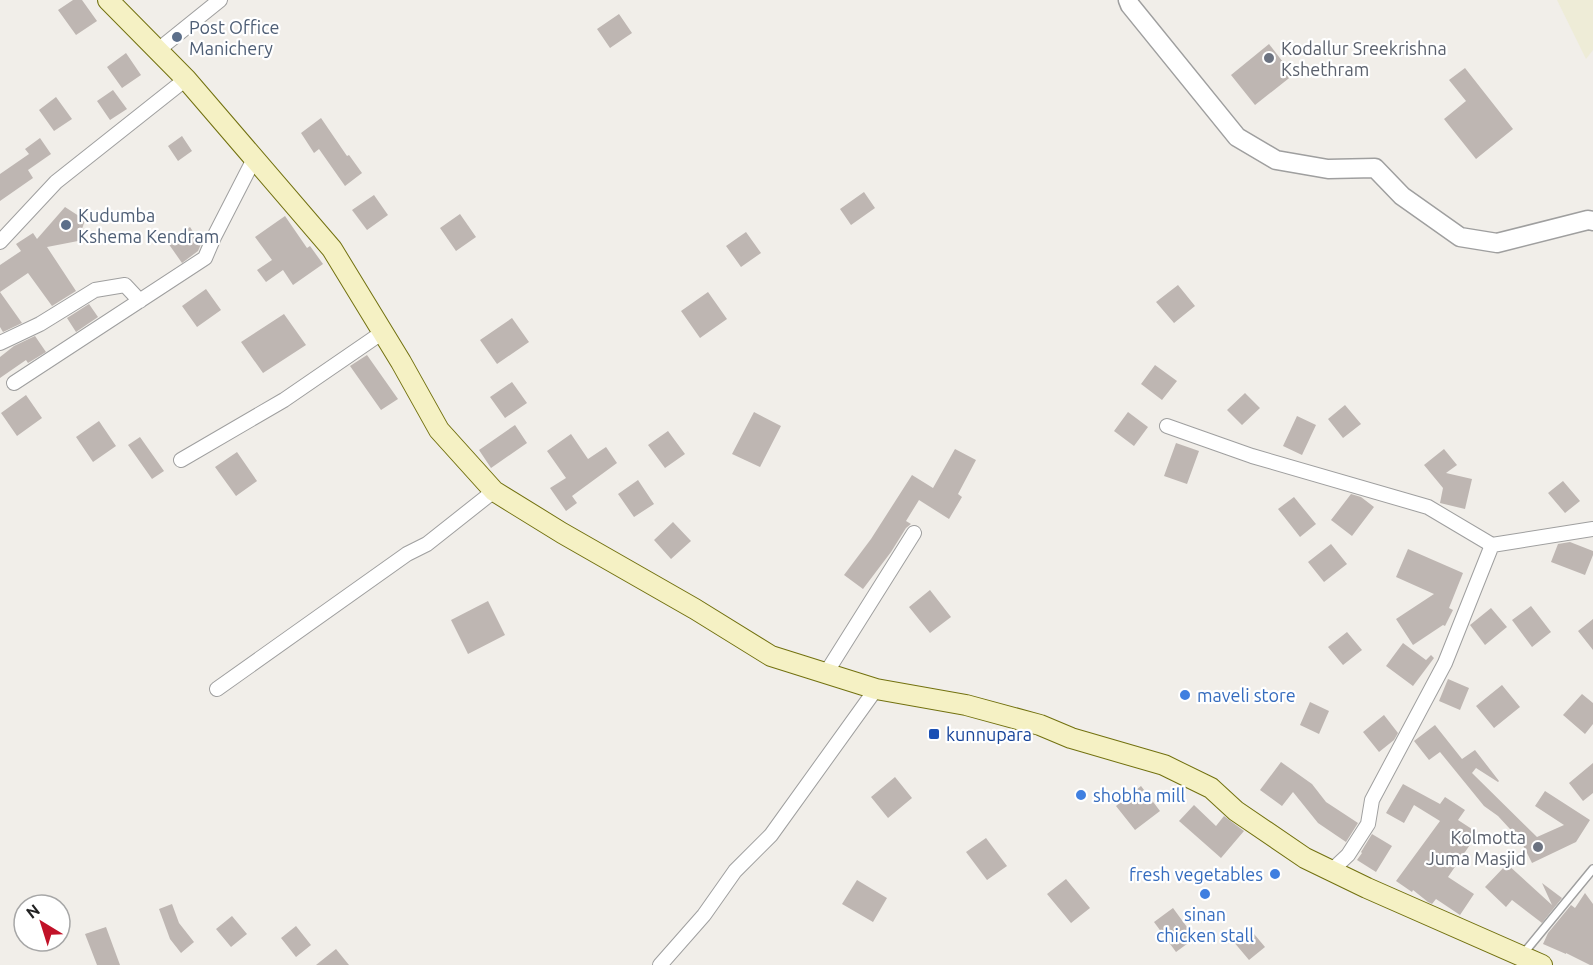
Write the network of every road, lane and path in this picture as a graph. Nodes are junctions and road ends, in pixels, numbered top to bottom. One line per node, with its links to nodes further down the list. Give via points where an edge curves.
1 (108, 0): 4 (main road)
2 (220, 0): 4 (street)
3 (1128, 0): 7 (street, via 1237,137 1276,160 1328,169 1375,168 1402,196 1460,237 1497,243)
4 (158, 50): 5 (main road)
5 (186, 79): 6 (main road); 8 (street, via 56,182)
6 (254, 159): 9 (street, via 205,258); 10 (main road, via 333,249)
7 (1593, 221)
8 (0, 243)
9 (140, 301): 11 (street, via 125,285 95,290); 12 (street)
10 (383, 332): 14 (street, via 284,400); 15 (main road, via 439,430)
11 (0, 343)
12 (14, 383)
13 (1167, 426): 18 (street, via 1252,456 1428,507)
14 (181, 460)
15 (494, 491): 19 (main road, via 771,656); 20 (street, via 427,544 407,554)
16 (1593, 529): 18 (street)
17 (914, 533): 19 (street)
18 (1492, 545): 23 (street, via 1445,663 1372,800 1368,824 1348,855)
19 (826, 673): 21 (main road)
20 (217, 689)
21 (876, 689): 23 (main road, via 966,705 1164,765 1211,788 1236,811); 25 (street, via 771,835 735,871 704,915)
22 (1593, 869): 24 (lane)
23 (1331, 871): 24 (main road)
24 (1522, 956): 26 (main road)
25 (660, 965)
26 (1542, 965)

